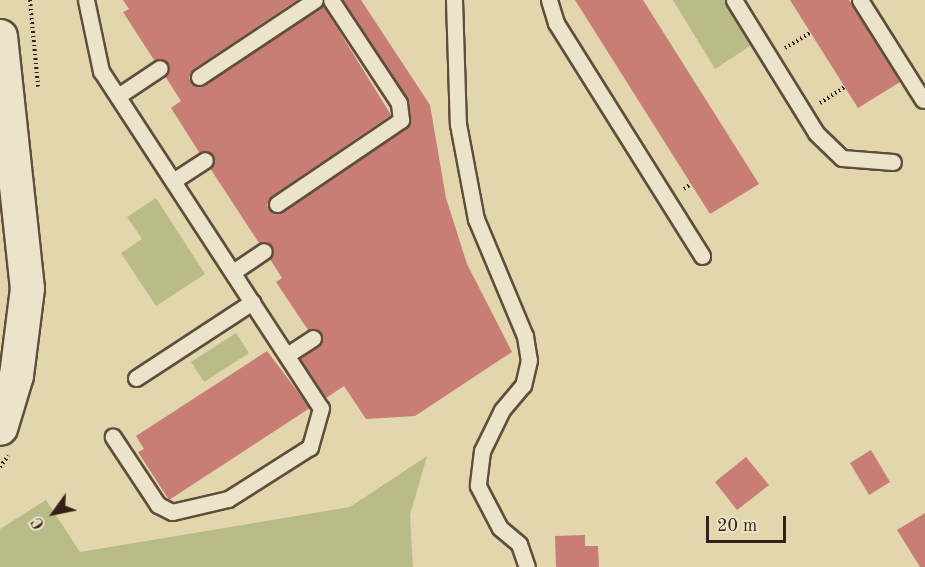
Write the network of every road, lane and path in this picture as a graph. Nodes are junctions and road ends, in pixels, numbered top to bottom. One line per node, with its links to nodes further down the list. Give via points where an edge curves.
1 (86, 0): 13 (lane, via 95,60)
2 (315, 0): 12 (lane)
3 (331, 0): 18 (lane, via 399,103 401,120)
4 (454, 0): 28 (lane, via 458,124 476,219 525,336 529,360 523,386 502,410 482,451 478,486 500,528 519,544)
5 (549, 0): 20 (lane, via 556,23)
6 (734, 0): 10 (lane)
7 (860, 0): 14 (lane)
8 (810, 33): 10 (path)
9 (0, 36): 26 (street, via 27,288 16,375)
10 (770, 58): 16 (lane, via 811,128 842,158)
11 (160, 68): 13 (lane)
12 (199, 77)
13 (118, 96): 17 (lane)
14 (923, 100)
15 (205, 160): 17 (lane)
16 (893, 162)
17 (173, 181): 21 (lane)
18 (277, 204)
19 (264, 251): 21 (lane)
20 (702, 256)
21 (233, 272): 22 (lane)
22 (252, 302): 24 (lane); 25 (lane)
23 (313, 339): 24 (lane)
24 (288, 355): 27 (lane, via 321,408 314,443 228,499 162,510)
25 (136, 378)
26 (0, 428)
27 (113, 437)
28 (526, 567)

